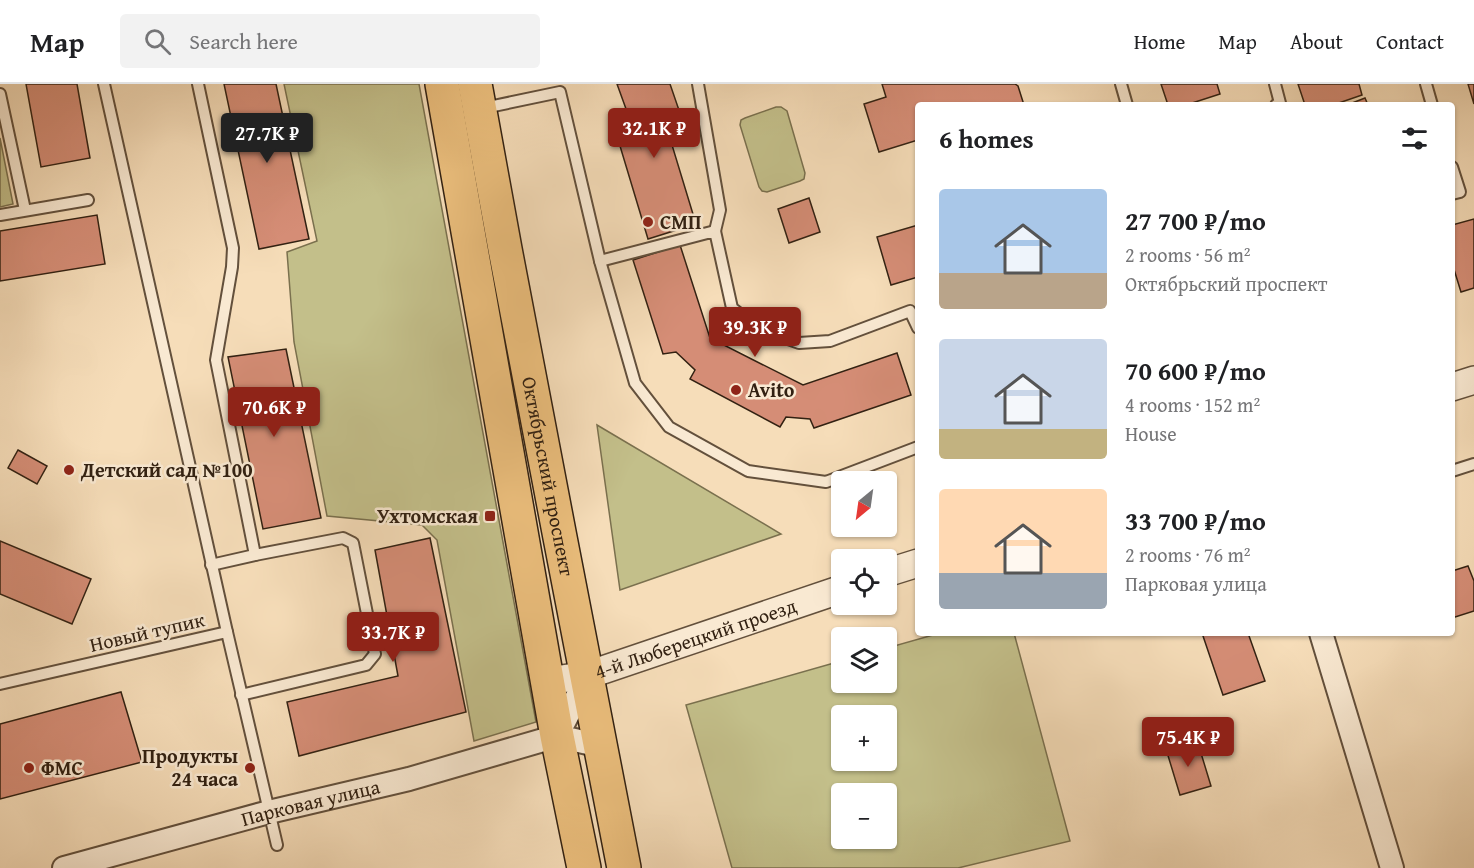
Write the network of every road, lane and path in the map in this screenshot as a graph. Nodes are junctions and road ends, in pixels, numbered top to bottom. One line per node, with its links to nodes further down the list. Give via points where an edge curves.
1 (104, 84): 29 (lane)
2 (198, 84): 27 (lane, via 233,248 216,360)
3 (442, 84): 35 (main road, Октябрьский проспект)
4 (698, 84): 19 (lane, via 720,210)
5 (1121, 84): 11 (lane)
6 (1275, 84): 12 (lane)
7 (1426, 84): 13 (lane)
8 (559, 88): 10 (lane); 20 (lane)
9 (0, 94): 17 (lane)
10 (477, 97): 34 (main road, Октябрьский проспект)
11 (1127, 102)
12 (1281, 102)
13 (1431, 102)
14 (1455, 176): 15 (lane, via 1460,192)
15 (1455, 193)
16 (88, 200): 17 (lane)
17 (25, 210): 18 (lane)
18 (0, 215)
19 (714, 231): 20 (lane); 21 (lane, via 732,308 758,328 799,343 830,341 910,311)
20 (600, 261): 24 (lane, via 635,383 669,427 748,471 826,482)
21 (915, 322)
22 (1474, 380): 23 (street)
23 (1455, 386)
24 (915, 448)
25 (1474, 464): 26 (lane)
26 (1455, 470)
27 (255, 555): 29 (lane); 37 (lane, via 343,538 353,543 375,654 366,665)
28 (915, 564): 30 (street)
29 (211, 565): 32 (lane)
30 (897, 570)
31 (831, 593): 34 (street, 4-й Люберецкий проезд)
32 (226, 632): 36 (lane, Новый тупик); 37 (lane, Новый тупик)
33 (1322, 636): 45 (street)
34 (588, 675): 35 (street, 4-й Люберецкий проезд); 38 (street); 39 (main road, Октябрьский проспект)
35 (548, 681): 38 (main road, Октябрьский проспект)
36 (0, 684)
37 (241, 695): 40 (lane, Новый тупик)
38 (557, 736): 39 (street); 40 (street, Парковая улица, via 409,779); 43 (main road, Октябрьский проспект)
39 (601, 746): 44 (main road, Октябрьский проспект)
40 (269, 812): 41 (lane, Новый тупик); 42 (street, Парковая улица)
41 (277, 845)
42 (64, 868)
43 (584, 868)
44 (624, 868)
45 (1392, 868)

